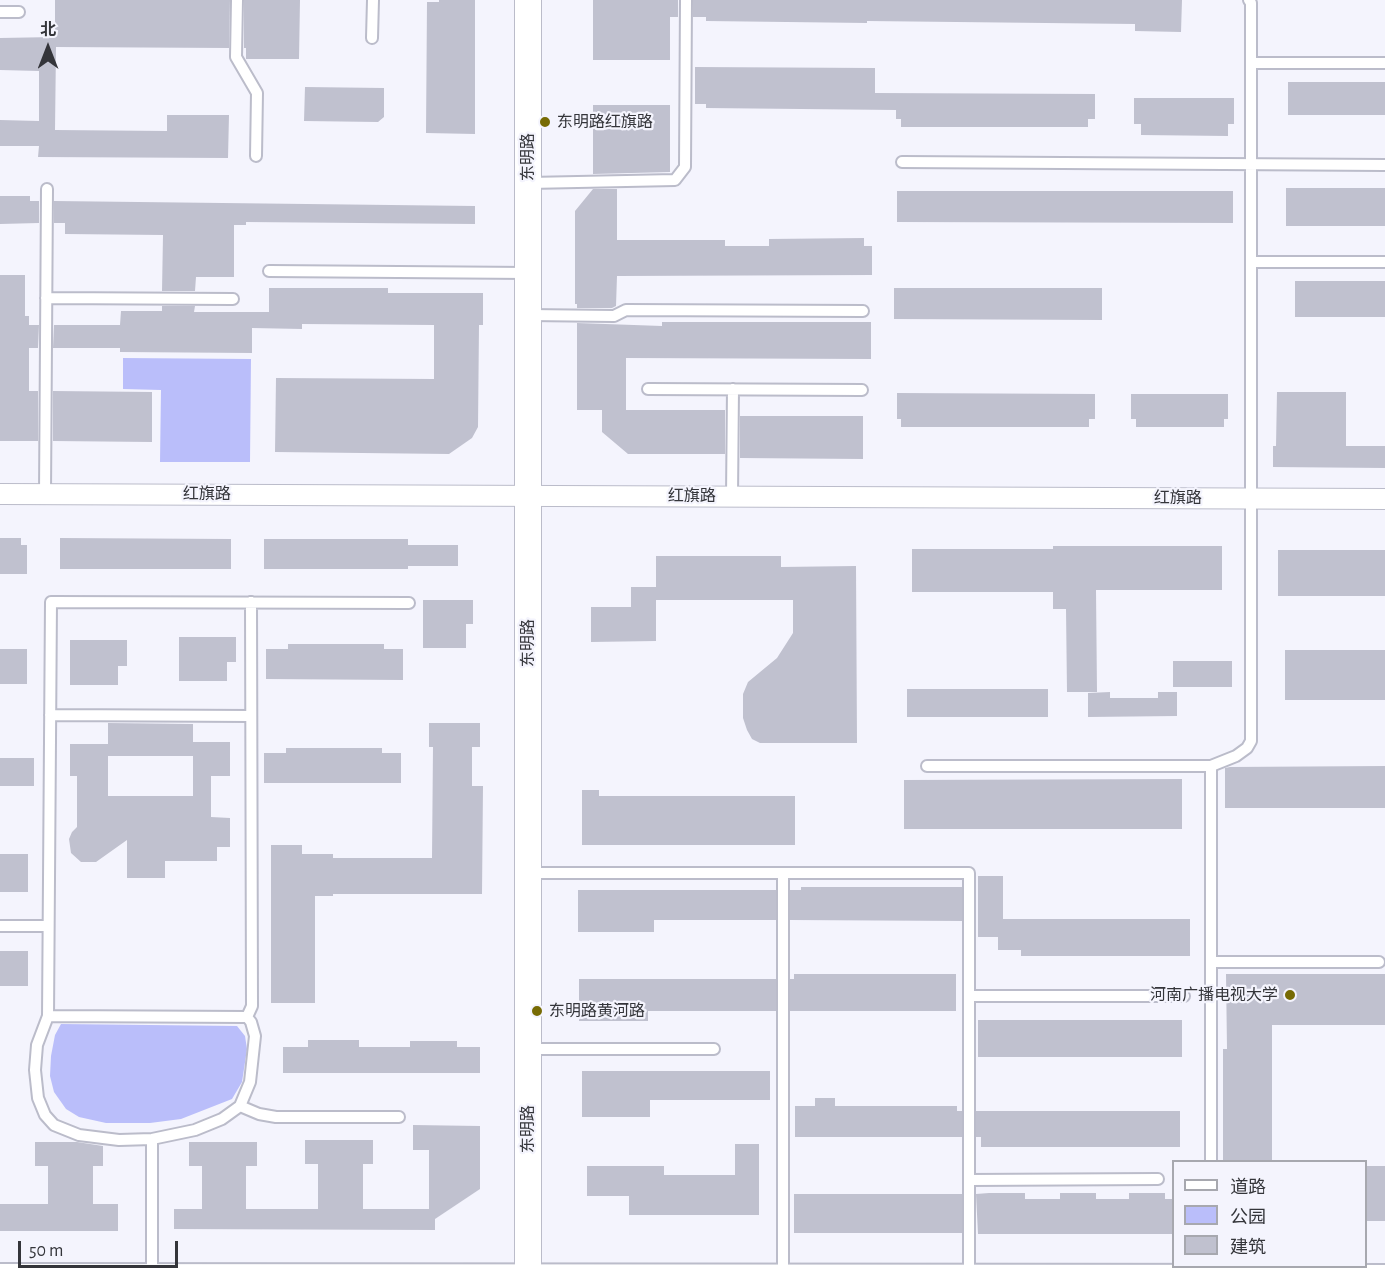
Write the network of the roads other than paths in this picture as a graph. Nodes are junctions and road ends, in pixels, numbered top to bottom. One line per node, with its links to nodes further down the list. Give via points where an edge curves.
1 (237, 0): 11 (lane, via 236,57 257,93)
2 (373, 0): 8 (lane)
3 (528, 0): 15 (street, 东明路)
4 (686, 0): 15 (lane, via 685,167 675,180)
5 (1249, 0): 9 (lane)
6 (0, 12): 7 (lane)
7 (19, 12)
8 (372, 38)
9 (1251, 63): 10 (lane); 13 (lane)
10 (1385, 63)
11 (256, 156)
12 (902, 162): 13 (lane)
13 (1251, 164): 14 (lane); 17 (lane)
14 (1385, 165)
15 (528, 183): 20 (street, 东明路)
16 (47, 189): 21 (lane)
17 (1251, 262): 18 (lane); 32 (lane)
18 (1385, 262)
19 (269, 271): 20 (lane)
20 (528, 273): 24 (street, 东明路)
21 (46, 298): 22 (lane); 29 (lane)
22 (233, 299)
23 (863, 311): 24 (lane, via 626,310 614,316)
24 (528, 315): 30 (street, 东明路)
25 (648, 389): 26 (lane)
26 (733, 389): 27 (lane); 31 (lane)
27 (862, 390)
28 (0, 494): 29 (street, 红旗路)
29 (45, 494): 30 (street, 红旗路)
30 (528, 495): 31 (street, 红旗路); 40 (street, 东明路)
31 (732, 496): 32 (street, 红旗路)
32 (1251, 498): 33 (street, 红旗路); 38 (lane, via 1251,741 1236,756)
33 (1385, 499)
34 (251, 602): 35 (lane); 36 (lane, via 51,602); 37 (lane)
35 (409, 603)
36 (50, 715): 37 (lane); 43 (lane)
37 (251, 717): 49 (lane, via 252,1006)
38 (1211, 765): 39 (lane); 44 (lane)
39 (927, 766)
40 (528, 873): 41 (lane); 50 (street, 东明路)
41 (783, 873): 46 (lane, via 969,873); 61 (lane)
42 (0, 926): 43 (lane)
43 (48, 926): 48 (lane)
44 (1211, 962): 45 (lane); 55 (lane)
45 (1379, 962)
46 (969, 996): 47 (lane); 57 (lane)
47 (1184, 996)
48 (48, 1016): 49 (lane); 54 (lane, via 37,1046 35,1070 38,1098 45,1115 54,1125 79,1135)
49 (247, 1017): 52 (lane, via 255,1036 250,1082)
50 (528, 1049): 51 (lane); 64 (street, 东明路)
51 (714, 1049)
52 (240, 1106): 53 (lane, via 276,1116); 54 (lane, via 195,1130)
53 (399, 1117)
54 (152, 1139): 60 (lane)
55 (1211, 1160)
56 (1158, 1179): 57 (lane)
57 (969, 1180): 62 (lane)
58 (1211, 1273): 62 (main road); 63 (main road)
59 (0, 1278): 60 (main road)
60 (152, 1278): 64 (main road)
61 (783, 1279): 62 (main road); 64 (main road)
62 (969, 1279)
63 (1385, 1279)
64 (528, 1282)

